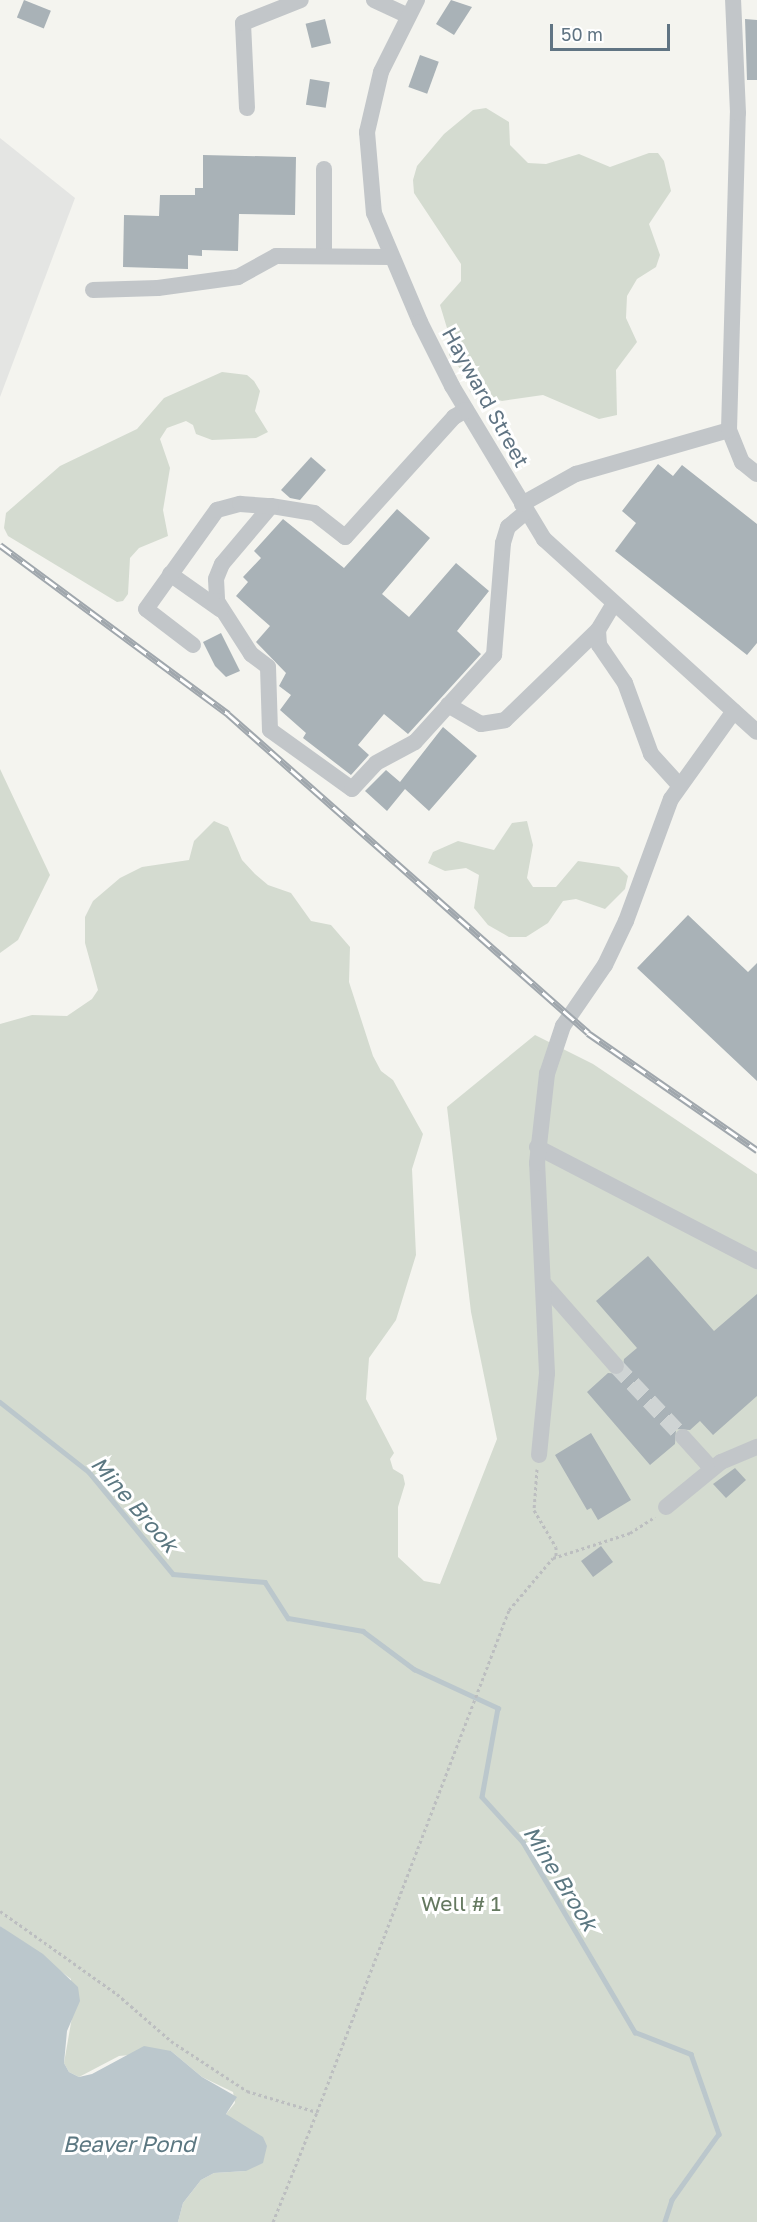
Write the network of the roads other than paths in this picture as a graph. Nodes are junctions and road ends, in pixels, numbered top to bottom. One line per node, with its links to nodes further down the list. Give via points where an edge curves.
1 (301, 0): 6 (street, via 243,23)
2 (374, 0): 5 (street)
3 (417, 0): 5 (street, Hayward Street)
4 (733, 0): 12 (street, via 738,113)
5 (408, 16): 9 (street, Hayward Street, via 381,72 367,132 374,213)
6 (247, 108)
7 (324, 169): 8 (street)
8 (324, 256): 9 (street); 10 (street, via 276,256 238,277 158,288)
9 (391, 257): 11 (street, Hayward Street)
10 (93, 290)
11 (466, 410): 14 (street, via 454,417 345,537 314,513); 15 (street, Hayward Street)
12 (729, 430): 13 (street, via 742,462); 15 (street, via 576,474)
13 (757, 474)
14 (272, 506): 16 (street, via 221,507); 18 (street, via 217,573 216,594)
15 (524, 508): 17 (street, Hayward Street, via 556,553); 21 (street, via 508,527 503,543 496,648)
16 (170, 574): 18 (street); 20 (street, via 146,609)
17 (613, 605): 19 (street); 22 (street, Hayward Street)
18 (222, 611): 21 (street, via 234,621 252,654 268,667 270,730 348,788 356,787 376,763 415,742)
19 (598, 630): 21 (street, via 505,720 481,724); 24 (street, via 599,645 625,683 651,754)
20 (193, 645)
21 (448, 705)
22 (734, 711): 23 (street, Hayward Street); 24 (street)
23 (757, 732)
24 (679, 785): 25 (street, via 605,965 559,1035 543,1091)
25 (537, 1147): 26 (street); 27 (street)
26 (757, 1261)
27 (544, 1284): 28 (street); 31 (street, via 547,1400)
28 (616, 1366)
29 (683, 1437): 32 (street)
30 (757, 1447): 32 (street)
31 (539, 1455)
32 (712, 1469): 33 (street)
33 (666, 1508)

